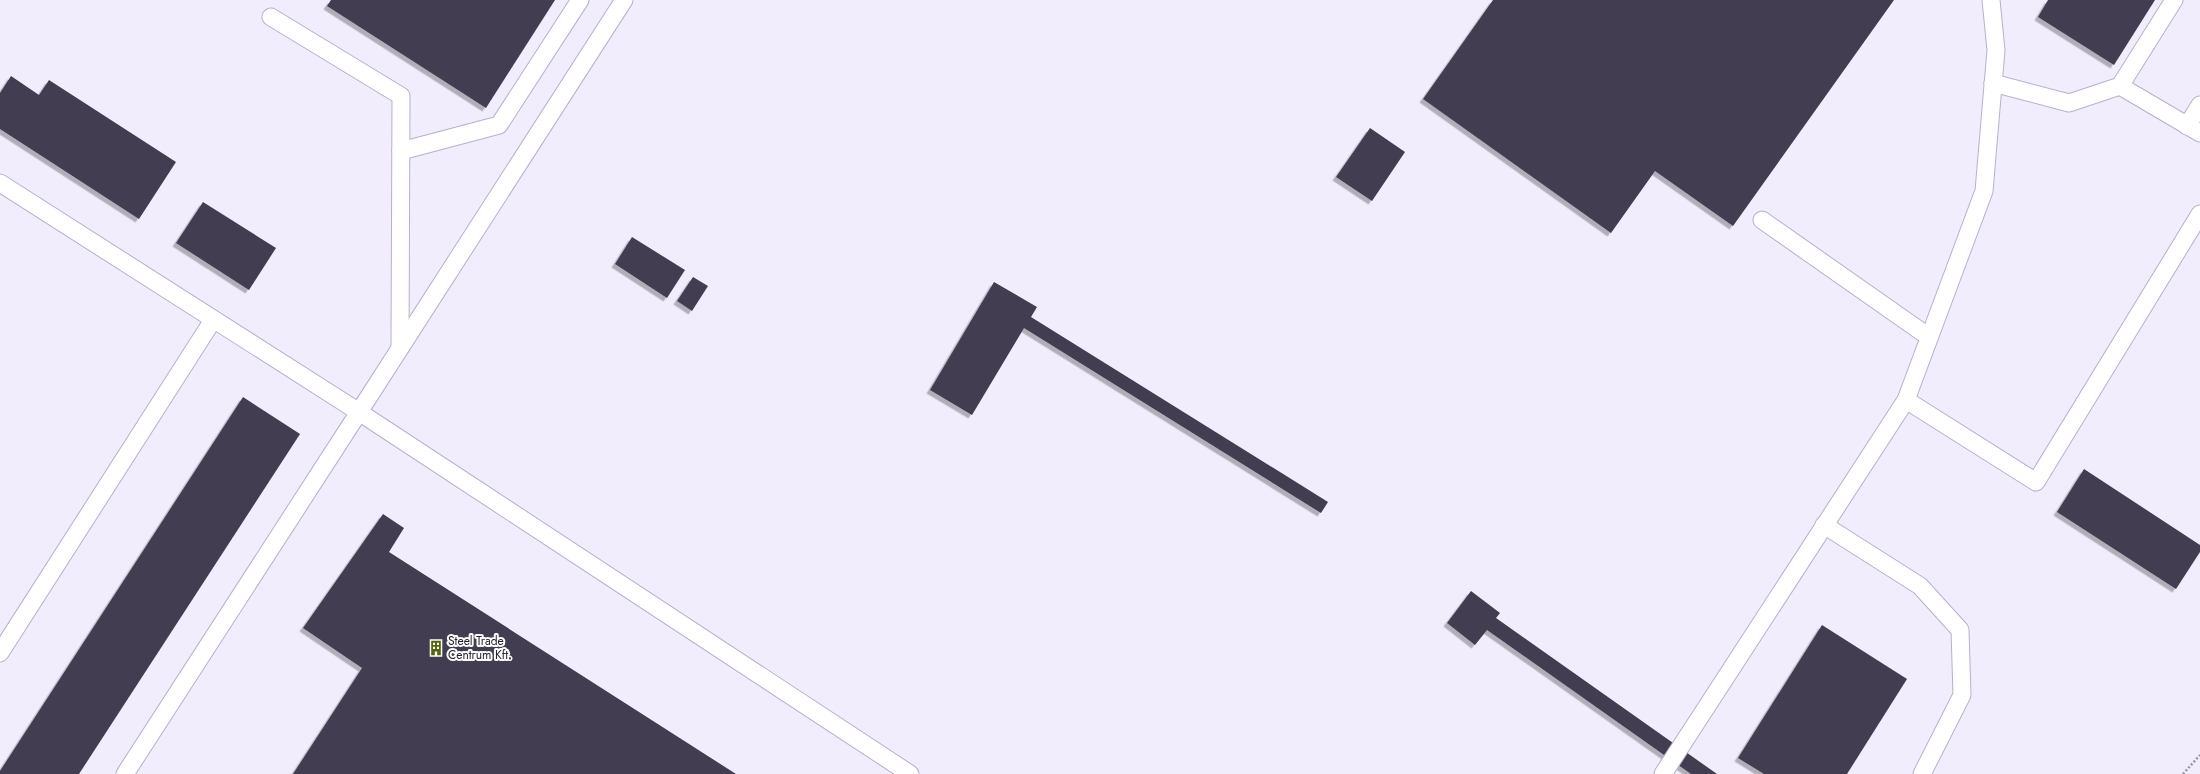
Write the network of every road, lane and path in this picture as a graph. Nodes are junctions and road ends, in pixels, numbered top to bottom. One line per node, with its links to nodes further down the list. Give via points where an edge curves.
1 (580, 0): 10 (lane, via 499,125)
2 (624, 0): 16 (lane)
3 (1991, 0): 6 (lane, via 1996,50)
4 (2174, 0): 7 (lane)
5 (271, 17): 10 (lane, via 401,96)
6 (1993, 83): 7 (lane, via 2069,102); 15 (lane, via 1984,191)
7 (2120, 86): 9 (lane)
8 (2200, 105): 9 (lane)
9 (2194, 130)
10 (401, 151): 16 (lane)
11 (0, 183): 14 (lane)
12 (2200, 214): 17 (lane, via 2036,482)
13 (1762, 220): 15 (lane)
14 (214, 320): 18 (lane); 20 (lane)
15 (1929, 337): 17 (lane)
16 (400, 348): 18 (lane)
17 (1906, 400): 19 (lane)
18 (359, 412): 22 (lane); 23 (lane)
19 (1824, 525): 24 (lane); 25 (lane, via 1920,586 1960,630 1962,695)
20 (0, 653)
21 (2200, 755): 26 (path)
22 (125, 774)
23 (910, 774)
24 (1663, 774)
25 (1922, 774)
26 (2183, 774)

